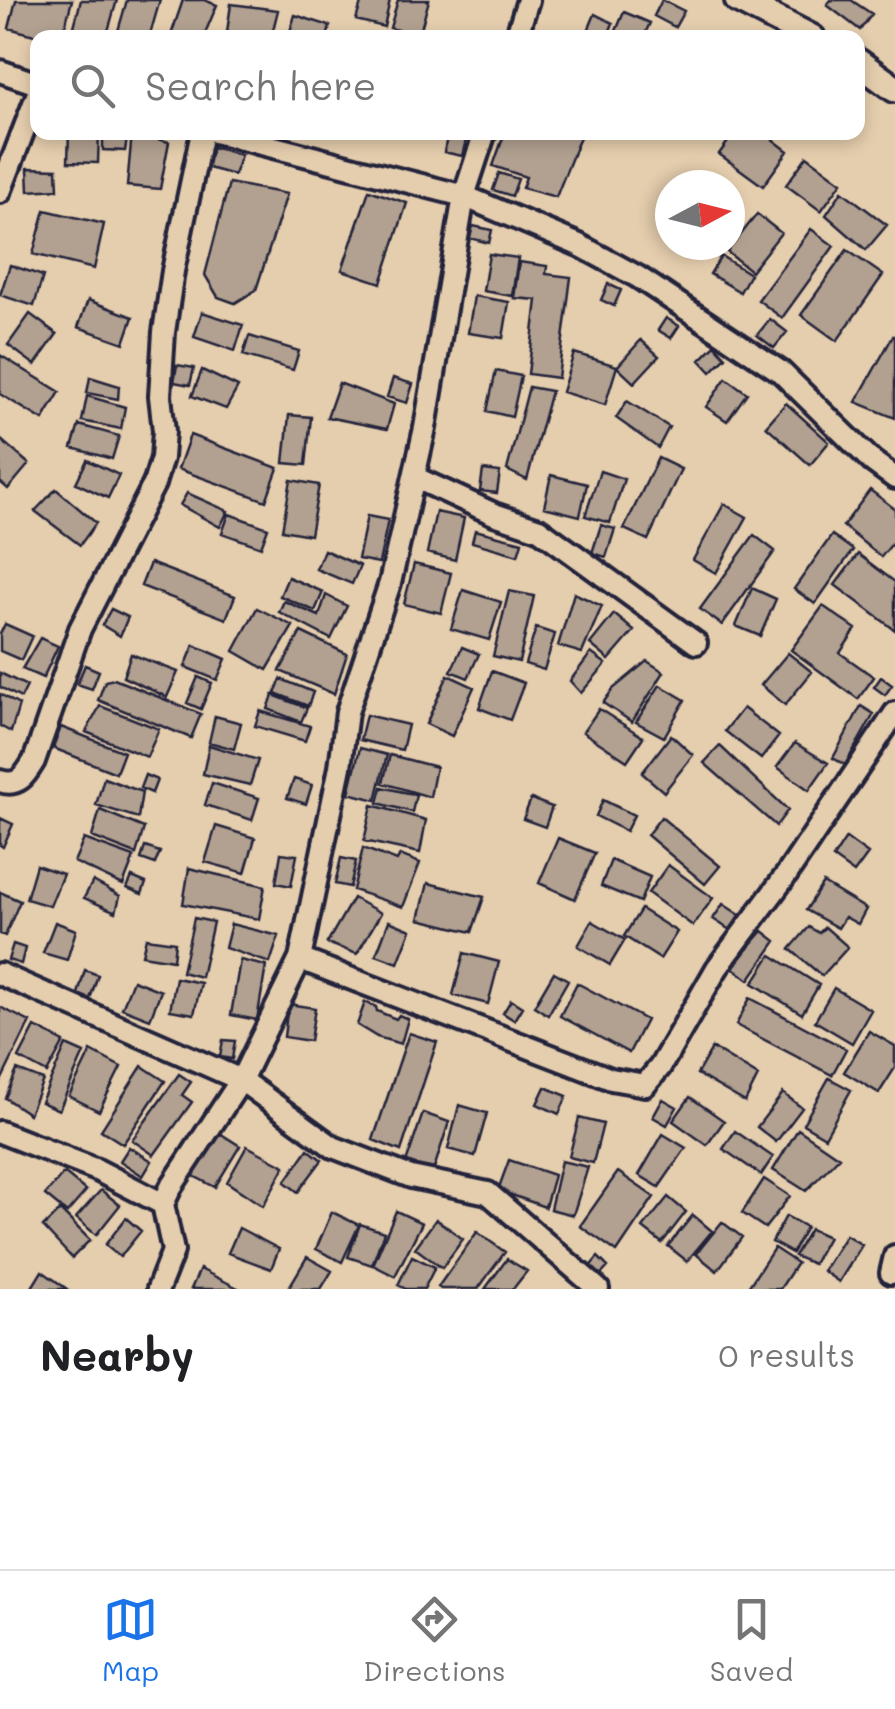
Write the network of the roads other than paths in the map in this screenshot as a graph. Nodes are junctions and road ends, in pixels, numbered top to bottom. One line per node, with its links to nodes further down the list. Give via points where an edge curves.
1 (528, 0): 3 (street)
2 (738, 0): 4 (street)
3 (519, 30)
4 (796, 30)
5 (865, 67): 8 (street)
6 (0, 71): 7 (street)
7 (30, 81)
8 (895, 89)
9 (30, 115): 13 (street)
10 (200, 140): 19 (street, via 164,332 164,432 154,484 80,629 34,761 24,778)
11 (246, 140): 14 (street)
12 (482, 140): 14 (street)
13 (0, 192)
14 (464, 196): 15 (street); 16 (street, via 638,277 781,372)
15 (414, 477): 17 (street, via 538,529); 20 (street, via 390,584 350,699)
16 (895, 478)
17 (696, 643)
18 (895, 713): 20 (street, via 716,968 644,1085 611,1080)
19 (0, 781)
20 (300, 959): 22 (street)
21 (0, 974): 22 (street)
22 (241, 1080): 24 (street); 26 (street, via 333,1147 411,1177 488,1193)
23 (0, 1132): 24 (street)
24 (163, 1204): 25 (street, via 173,1251)
25 (158, 1289)
26 (598, 1289)

